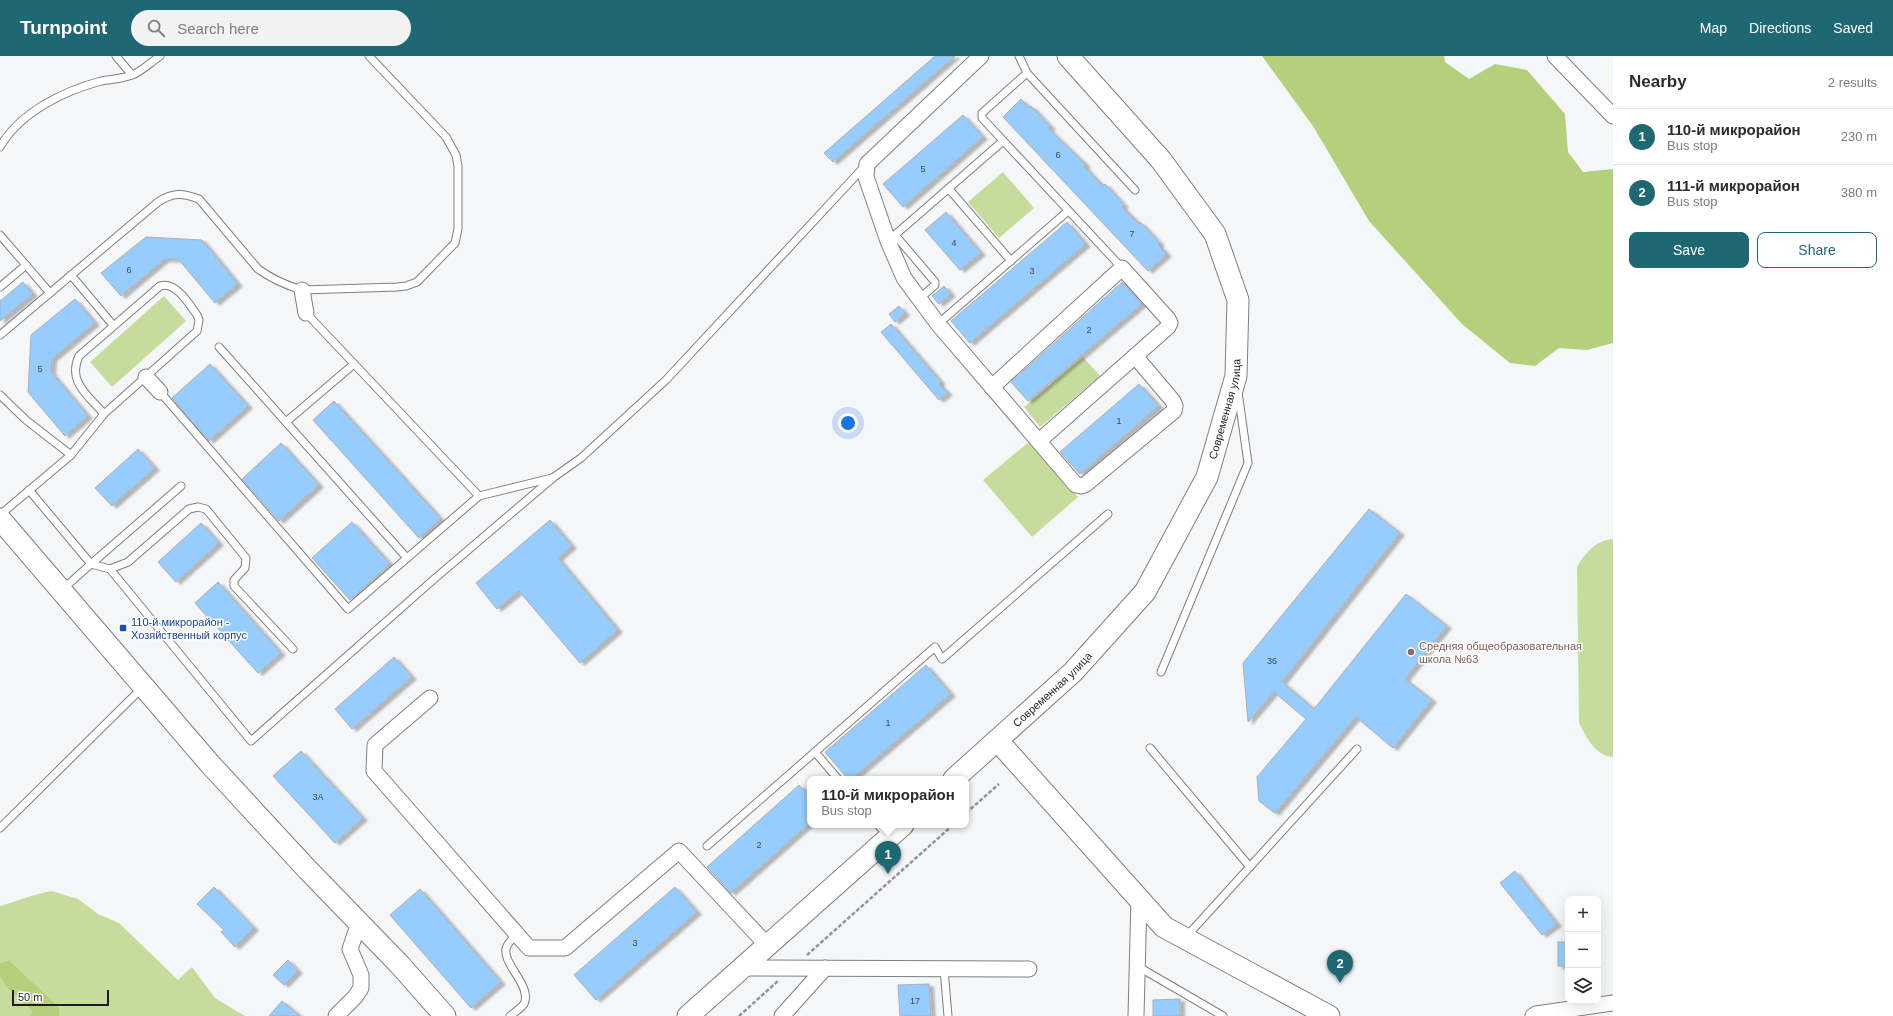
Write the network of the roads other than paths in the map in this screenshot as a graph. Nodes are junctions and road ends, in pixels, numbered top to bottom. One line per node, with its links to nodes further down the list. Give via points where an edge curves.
1 (116, 56): 9 (lane)
2 (160, 56): 9 (lane)
3 (369, 56): 24 (lane, via 446,137 452,147 458,166 457,236 450,248 412,285)
4 (981, 56): 13 (street)
5 (1019, 56): 8 (lane)
6 (1068, 56): 34 (street, Современная улица, via 1161,160 1215,234 1238,300)
7 (1555, 56): 10 (street)
8 (1027, 72): 11 (lane, via 981,116); 15 (lane)
9 (132, 75): 12 (lane, via 101,81 49,102 24,118)
10 (1613, 116)
11 (1004, 141): 14 (lane); 16 (lane)
12 (0, 147)
13 (867, 164): 18 (street, via 866,177); 43 (lane, via 666,380 581,458)
14 (949, 189): 18 (lane); 19 (lane)
15 (1135, 190)
16 (1068, 211): 19 (lane); 21 (lane)
17 (0, 235): 20 (lane)
18 (892, 238): 26 (street, via 904,278); 26 (lane, via 935,282 935,285)
19 (1011, 261): 28 (lane)
20 (26, 265): 23 (lane); 25 (lane)
21 (1122, 268): 32 (street, via 1170,323); 36 (street)
22 (71, 275): 24 (lane, via 158,202 166,197 185,194 199,199 258,269 279,283); 25 (lane); 29 (lane)
23 (0, 287)
24 (302, 290): 27 (street)
25 (50, 293): 30 (lane)
26 (919, 299): 28 (street)
27 (306, 313): 33 (lane)
28 (938, 324): 36 (street)
29 (113, 325): 35 (lane, via 164,285 175,288 197,315 199,326 194,335); 39 (lane, via 79,356 74,371 76,381)
30 (0, 335)
31 (219, 347): 40 (lane)
32 (1135, 356): 41 (street); 41 (street, via 1173,401 1174,411 1081,486 1076,485)
33 (354, 364): 40 (lane); 46 (lane)
34 (1236, 376): 55 (lane, via 1248,463); 58 (street, Современная улица, via 1207,477 1145,592 1073,672)
35 (146, 377): 37 (street); 39 (lane)
36 (992, 387): 41 (street)
37 (160, 392): 50 (lane, via 348,609)
38 (0, 395): 42 (lane, via 26,420)
39 (104, 414): 42 (lane)
40 (286, 422): 50 (lane)
41 (1039, 441)
42 (71, 455): 45 (lane)
43 (554, 477): 46 (lane); 52 (lane, via 251,741)
44 (181, 486): 51 (lane)
45 (29, 490): 48 (lane); 51 (lane)
46 (479, 496): 50 (lane)
47 (1108, 514): 61 (lane, via 942,659 935,647)
48 (0, 515)
49 (0, 519): 53 (street)
50 (407, 558)
51 (91, 564): 52 (lane); 53 (lane)
52 (110, 569): 54 (lane, via 128,562 189,509 206,509 246,558 245,568 234,580 234,586)
53 (61, 590): 56 (street)
54 (293, 649)
55 (1161, 672)
56 (143, 686): 64 (lane); 69 (street, via 210,764)
57 (430, 698): 70 (street, via 375,745 374,771)
58 (997, 740): 63 (street, Современная улица); 68 (street)
59 (1150, 748): 67 (lane)
60 (1357, 749): 67 (lane)
61 (815, 752): 62 (lane); 66 (lane)
62 (835, 776)
63 (957, 776)
64 (0, 828)
65 (890, 829): 72 (street)
66 (707, 846)
67 (1250, 867): 71 (lane)
68 (1139, 898): 71 (street, via 1164,927); 73 (street)
69 (359, 923): 80 (street, via 350,949 361,975 361,988); 81 (street)
70 (517, 934): 72 (street, via 529,948 565,948 679,851); 82 (lane, via 506,951 525,990 525,997 523,1004)
71 (1186, 937): 79 (street)
72 (767, 945): 74 (street)
73 (1137, 966): 86 (street); 87 (lane)
74 (741, 968): 75 (street); 83 (street)
75 (825, 968): 76 (street); 84 (street)
76 (944, 969): 77 (street); 85 (lane)
77 (1029, 969)
78 (1613, 1003): 88 (street)
79 (1317, 1013)
80 (336, 1016)
81 (445, 1016)
82 (510, 1016)
83 (688, 1016)
84 (782, 1016)
85 (948, 1016)
86 (1136, 1016)
87 (1223, 1016)
88 (1533, 1016)

